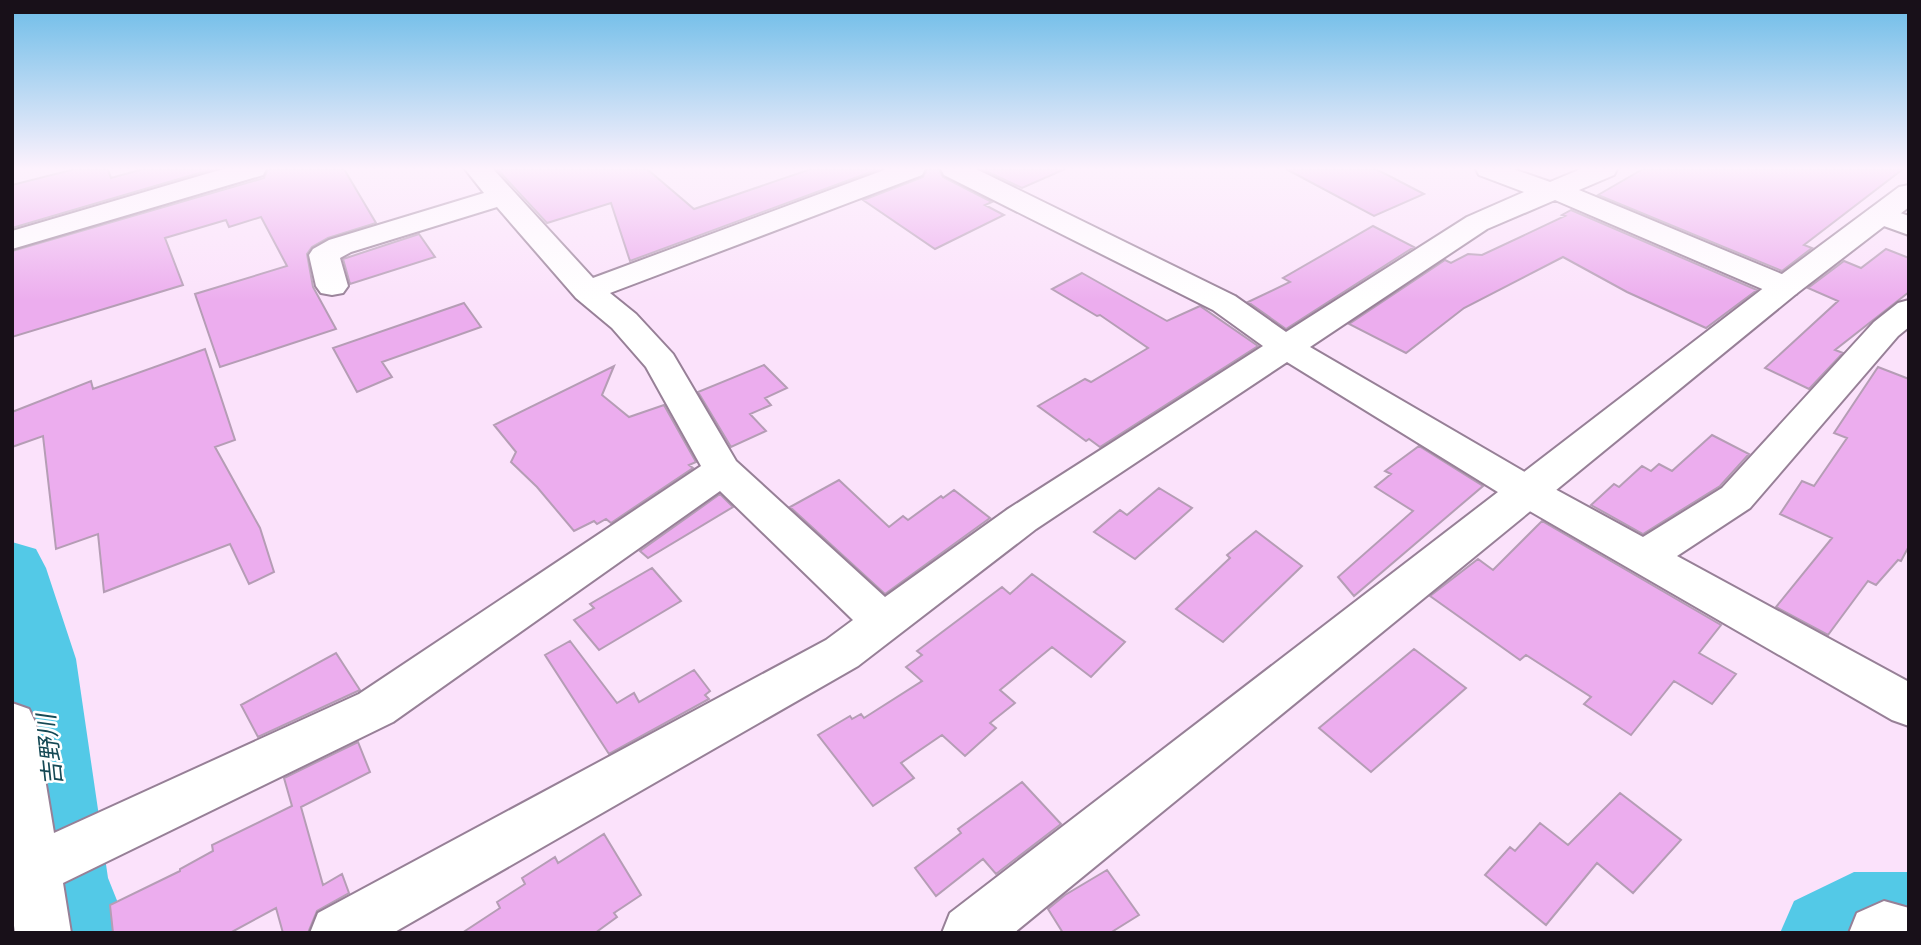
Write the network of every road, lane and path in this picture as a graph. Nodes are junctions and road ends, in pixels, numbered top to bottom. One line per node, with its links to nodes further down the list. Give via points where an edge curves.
1 (103, 213): 9 (street)
2 (448, 213): 10 (street, via 324,255)
3 (519, 213): 12 (street)
4 (795, 213): 12 (street)
5 (1043, 213): 14 (street, via 1224,303)
6 (1498, 213): 14 (street)
7 (1606, 213): 11 (street)
8 (1894, 221): 11 (street)
9 (12, 240)
10 (332, 286)
11 (1786, 287): 16 (street)
12 (587, 291): 15 (street, via 624,321 661,362)
13 (1909, 310): 17 (street, via 1886,329 1736,498)
14 (1286, 347): 16 (street); 18 (street, via 1022,519)
15 (722, 470): 18 (street); 21 (street, via 376,708)
16 (1528, 492): 17 (street); 24 (street)
17 (1644, 557): 19 (street)
18 (883, 622): 23 (street, via 842,653)
19 (1909, 706)
20 (12, 724): 21 (street)
21 (35, 869): 22 (street)
22 (43, 933)
23 (338, 933)
24 (971, 933)
25 (1877, 933): 26 (street, via 1884,929)
26 (1902, 933)

